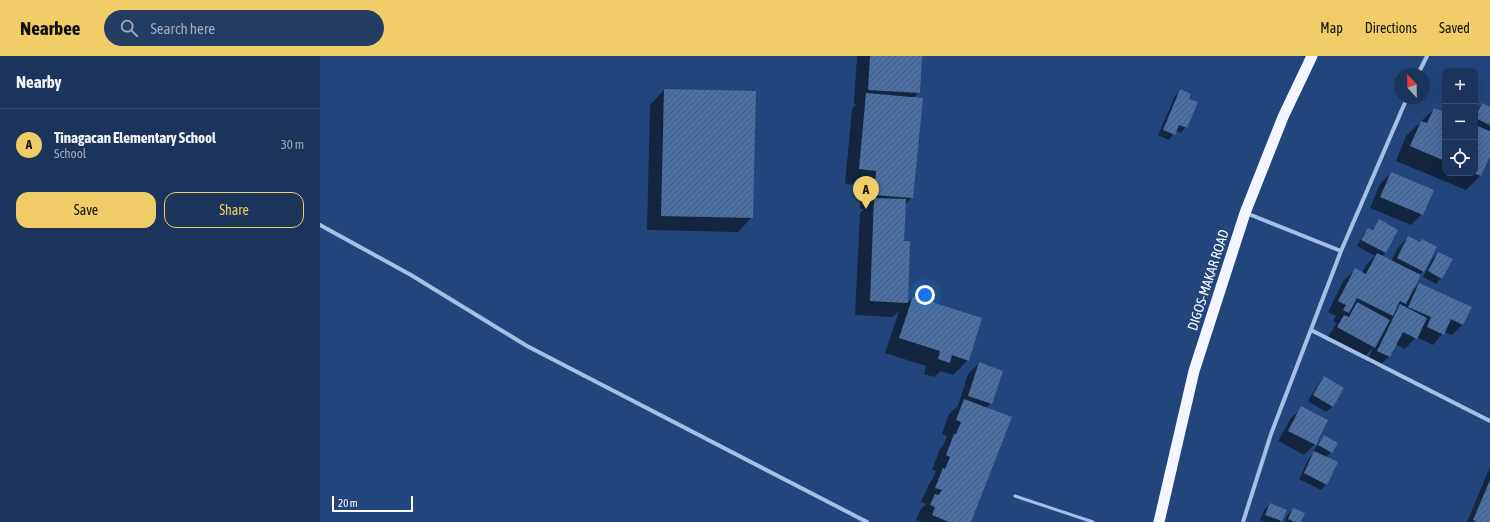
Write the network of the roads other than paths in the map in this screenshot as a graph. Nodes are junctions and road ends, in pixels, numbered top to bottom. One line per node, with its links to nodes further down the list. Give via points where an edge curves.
1 (1312, 56): 5 (highway, DIGOS-MAKAR ROAD, via 1283,117)
2 (1427, 56): 3 (street)
3 (1421, 68)
4 (1404, 104): 7 (street)
5 (1245, 213): 7 (street); 13 (highway, DIGOS-MAKAR ROAD, via 1194,371)
6 (320, 225): 11 (street, via 412,275 526,346)
7 (1341, 251): 8 (street)
8 (1311, 330): 9 (street); 14 (street, via 1271,434)
9 (1490, 421)
10 (1015, 496): 12 (lane)
11 (867, 522)
12 (1093, 522)
13 (1159, 522)
14 (1243, 522)

